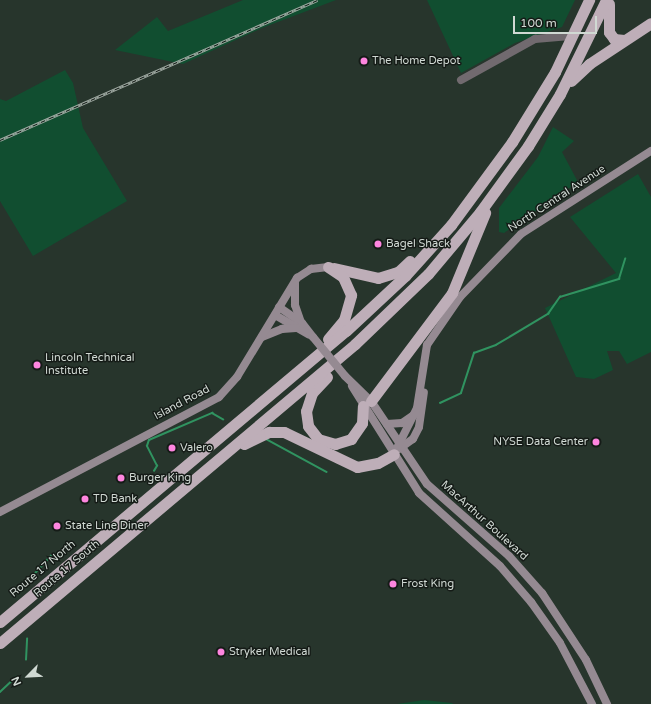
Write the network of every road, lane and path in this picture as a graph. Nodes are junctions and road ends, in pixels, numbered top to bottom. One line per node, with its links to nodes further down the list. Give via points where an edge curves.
1 (589, 0): 4 (highway)
2 (608, 0): 5 (highway, via 609,32 614,39); 7 (highway)
3 (651, 23): 5 (highway)
4 (573, 36): 6 (street, via 535,39); 10 (highway, via 509,147)
5 (624, 40): 7 (highway, via 589,64)
6 (461, 80)
7 (560, 94): 9 (highway)
8 (651, 152): 18 (main road, North Central Avenue, via 543,219 498,254 436,328 425,350)
9 (492, 196): 17 (highway, via 428,274); 20 (highway, via 452,292)
10 (426, 253): 11 (highway, via 418,252 398,272 378,278); 19 (highway, via 362,318)
11 (328, 268): 12 (main road, Island Road, via 307,270); 19 (highway, via 348,284 349,309 336,331)
12 (295, 281): 13 (main road, Island Road); 15 (main road, via 295,305)
13 (279, 307): 14 (main road, Island Road); 15 (main road, MacArthur Boulevard)
14 (275, 315): 15 (main road, MacArthur Boulevard); 16 (main road, Island Road)
15 (300, 326): 16 (main road, via 282,329); 20 (main road, MacArthur Boulevard, bridge, via 313,337)
16 (261, 338): 25 (main road, Island Road, via 234,382 212,401)
17 (355, 344): 20 (highway, via 312,393 306,421 318,439 331,444 343,443 359,430); 24 (highway)
18 (422, 373): 21 (main road, North Central Avenue); 23 (main road, North Central Avenue, via 423,418 413,439)
19 (277, 390): 26 (highway, Route 17 North)
20 (367, 403): 22 (main road, MacArthur Boulevard); 23 (main road, MacArthur Boulevard)
21 (416, 413): 22 (main road, via 402,423); 23 (main road, North Central Avenue)
22 (387, 424): 23 (main road, MacArthur Boulevard)
23 (399, 448): 24 (highway, via 374,464 353,466 290,434 276,431); 28 (main road, MacArthur Boulevard, via 425,500 500,566 531,602 571,661); 29 (main road, MacArthur Boulevard, via 432,488 506,554 542,593 586,660)
24 (224, 455): 27 (highway, Route 17 South)
25 (0, 512)
26 (0, 622)
27 (0, 643)
28 (592, 704)
29 (607, 704)

